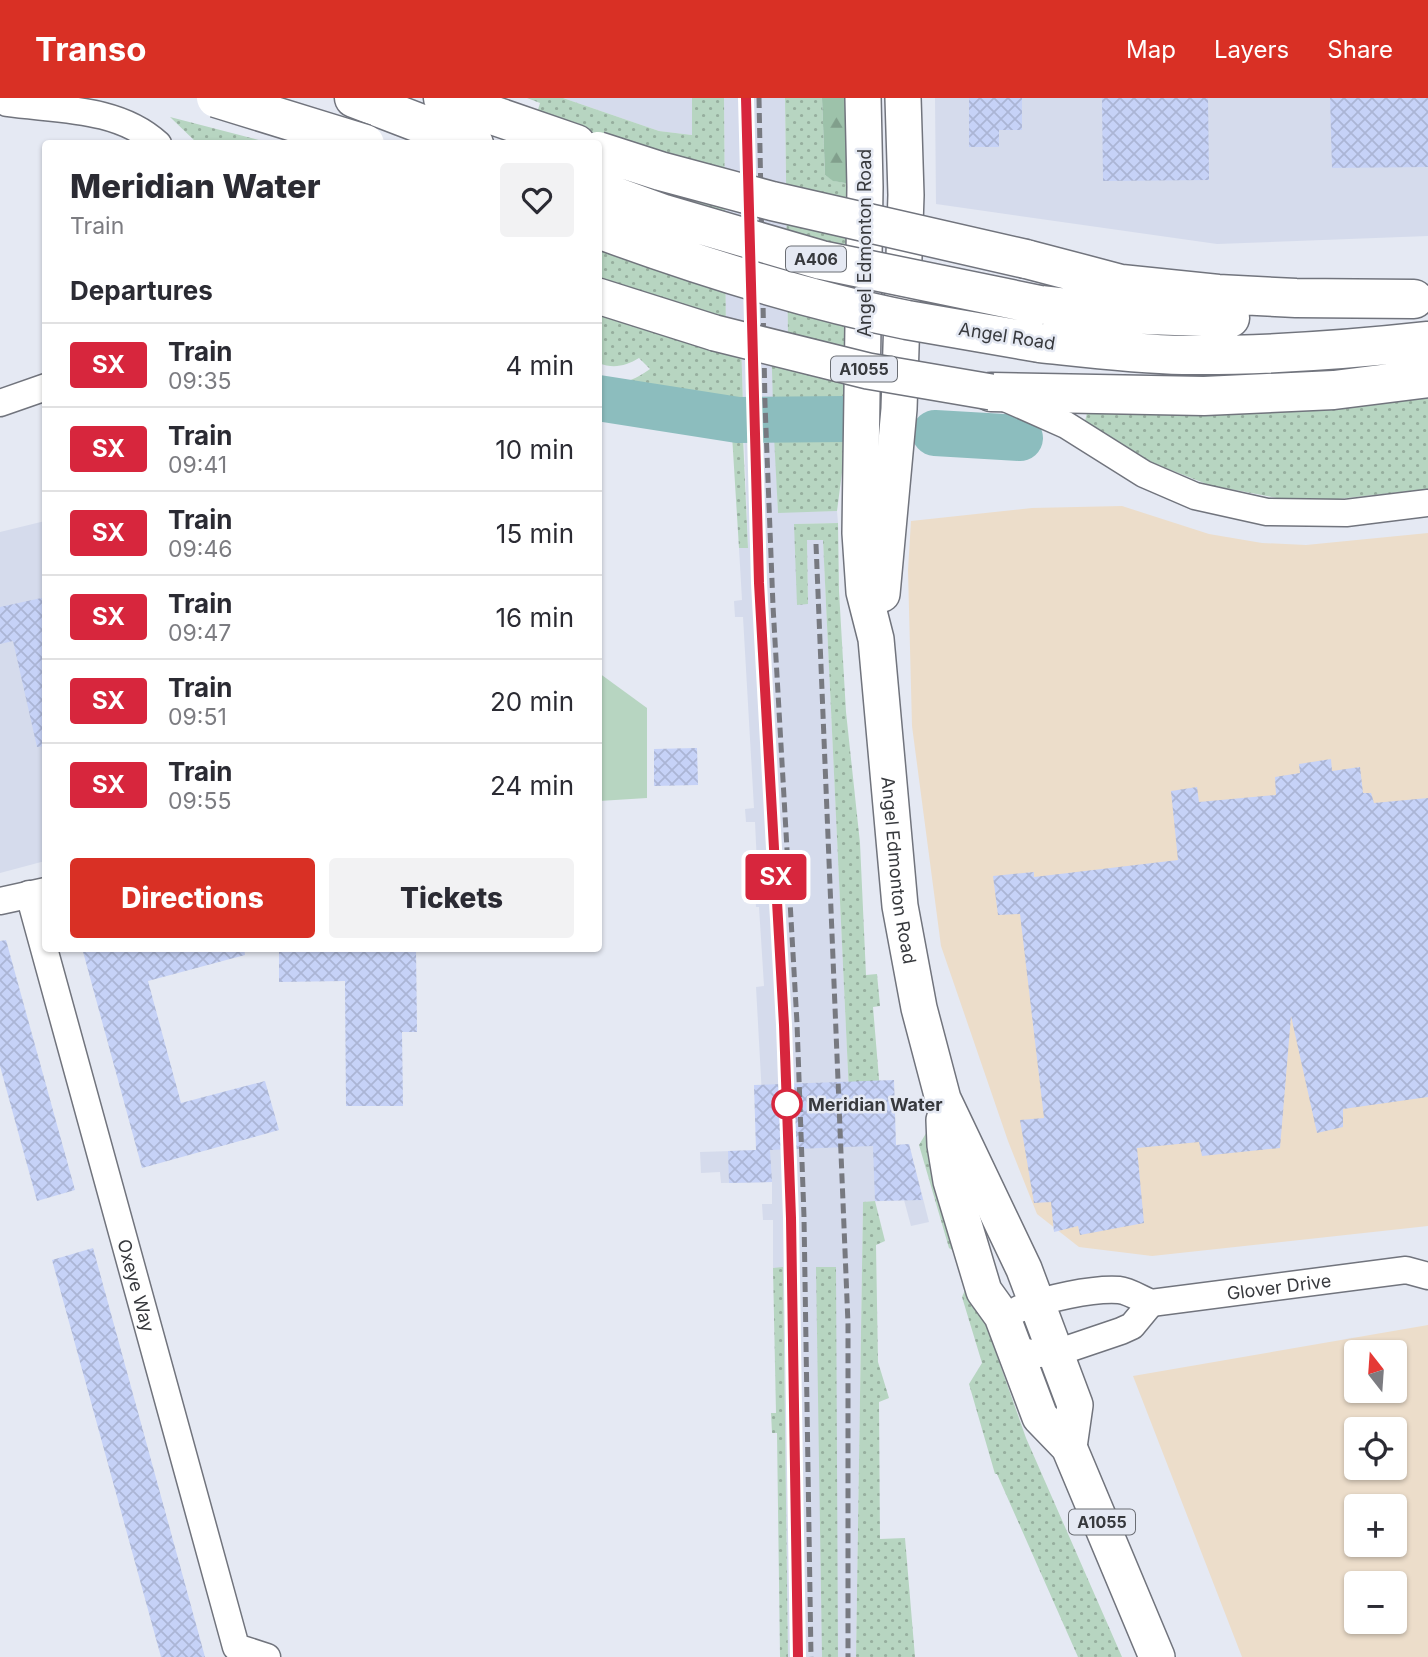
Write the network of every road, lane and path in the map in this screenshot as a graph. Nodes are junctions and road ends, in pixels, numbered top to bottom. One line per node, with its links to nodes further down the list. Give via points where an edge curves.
1 (216, 98): 10 (highway, bridge)
2 (250, 98): 9 (main road, via 285,113)
3 (354, 98): 11 (highway)
4 (443, 98): 12 (highway)
5 (863, 98): 24 (main road, Angel Edmonton Road / A1055, via 860,533 864,592)
6 (903, 98): 24 (main road, Angel Edmonton Road / A1055, via 906,195 899,409)
7 (5, 105): 8 (street, via 109,116)
8 (152, 140)
9 (326, 140)
10 (352, 140)
11 (464, 140)
12 (564, 140)
13 (602, 152): 17 (highway, bridge, via 772,201 1121,284 1297,298)
14 (602, 191): 17 (highway, Angel Road / A406, bridge, via 821,260 1040,305 1207,318 1347,313)
15 (602, 230): 18 (highway, Angel Road / A406, bridge, via 820,299 1040,343 1181,355 1266,355)
16 (602, 297): 21 (main road, bridge, via 715,333 868,371)
17 (1421, 298)
18 (1428, 341)
19 (1428, 378): 21 (highway, via 1334,390)
20 (42, 388): 22 (street)
21 (1016, 398): 23 (street, via 1144,474 1195,496 1267,512 1346,513)
22 (0, 403)
23 (1428, 503)
24 (876, 639): 29 (main road, Angel Edmonton Road / A1055, via 900,906 919,1008)
25 (37, 893): 26 (street); 27 (street, Oxeye Way)
26 (0, 901)
27 (42, 912)
28 (53, 952): 37 (street, Oxeye Way, via 236,1647)
29 (943, 1099): 31 (main road, Angel Edmonton Road / A1055, via 1024,1269); 33 (main road, Angel Edmonton Road / A1055, via 951,1181 984,1291)
30 (1421, 1268): 32 (street, Glover Drive)
31 (1035, 1303): 32 (street, Glover Drive, via 1121,1290); 33 (street, Glover Drive); 35 (main road, Angel Edmonton Road / A1055)
32 (1151, 1303): 35 (street, via 1132,1326)
33 (1002, 1316): 34 (main road, Angel Edmonton Road / A1055)
34 (1014, 1350): 35 (street); 36 (main road, Angel Edmonton Road / A1055, via 1040,1417)
35 (1056, 1353): 36 (main road, Angel Edmonton Road / A1055, via 1075,1405)
36 (1069, 1447): 38 (main road, Angel Edmonton Road / A1055)
37 (267, 1657)
38 (1157, 1657)

